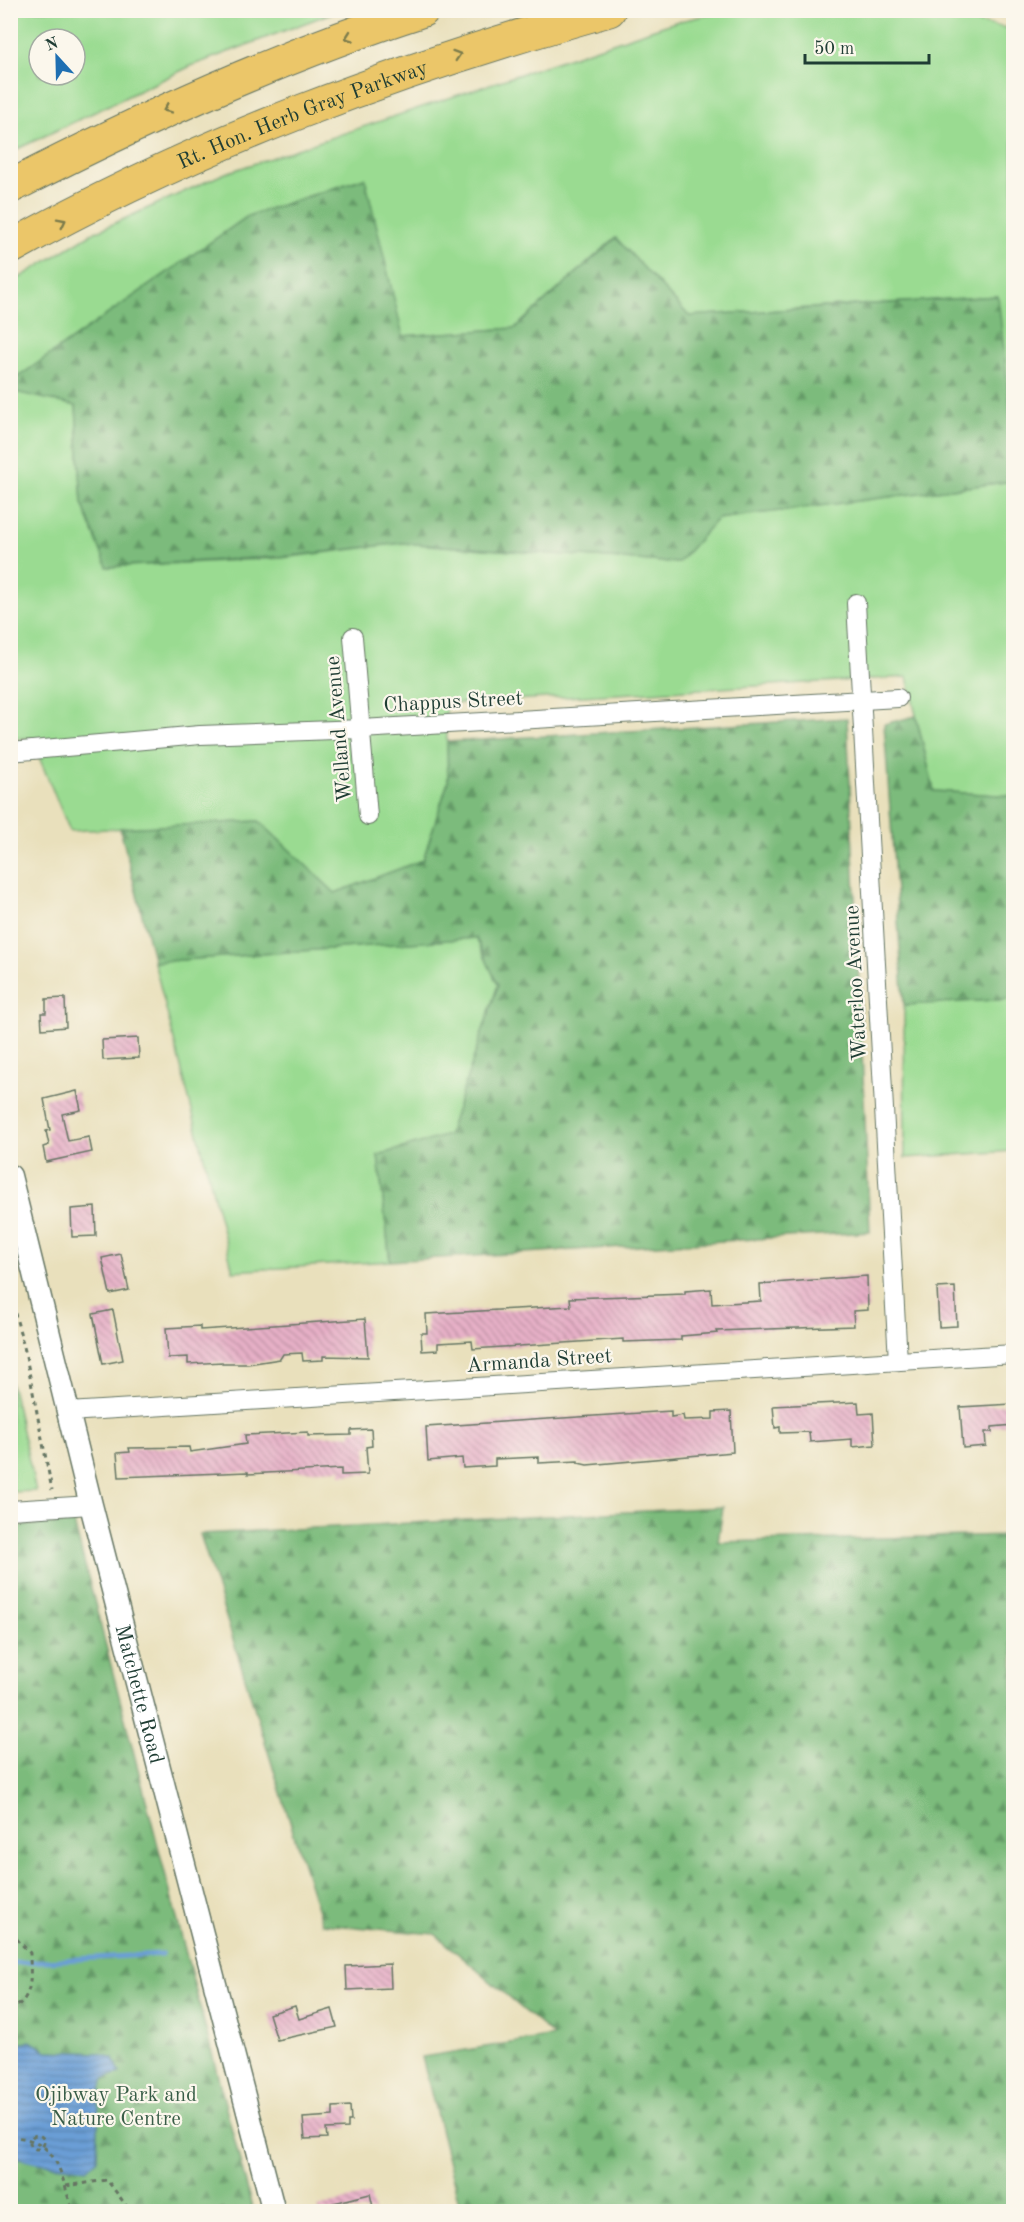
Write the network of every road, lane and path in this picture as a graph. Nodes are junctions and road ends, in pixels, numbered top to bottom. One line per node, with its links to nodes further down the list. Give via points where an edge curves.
1 (423, 10): 3 (highway, one-way to 3, via 184,101)
2 (609, 10): 4 (highway, Rt. Hon. Herb Gray Parkway, one-way to 2, via 172,166 280,121 415,69)
3 (10, 187)
4 (10, 248)
5 (856, 603): 8 (street, Waterloo Avenue)
6 (353, 638): 9 (street, Welland Avenue)
7 (898, 698): 8 (street, Chappus Street)
8 (861, 700): 9 (street, Chappus Street); 15 (street, Waterloo Avenue)
9 (361, 729): 10 (street, Chappus Street, via 200,735); 11 (street, Welland Avenue)
10 (10, 752)
11 (369, 816)
12 (10, 1176): 16 (street, Matchette Road)
13 (10, 1295): 18 (path)
14 (1014, 1354): 15 (street, Armanda Street)
15 (898, 1361): 16 (street, Armanda Street)
16 (68, 1412): 17 (street, Matchette Road)
17 (91, 1505): 18 (street); 28 (street, Matchette Road)
18 (56, 1507): 19 (street)
19 (10, 1510)
20 (10, 1932): 21 (path, via 30,1953 30,1993 20,2006)
21 (10, 2010)
22 (10, 2137): 23 (path)
23 (31, 2140): 24 (path); 24 (path, via 40,2136)
24 (42, 2146): 25 (path, via 56,2160)
25 (66, 2186): 26 (path); 27 (path, via 107,2180)
26 (74, 2211)
27 (131, 2211)
28 (274, 2211)

